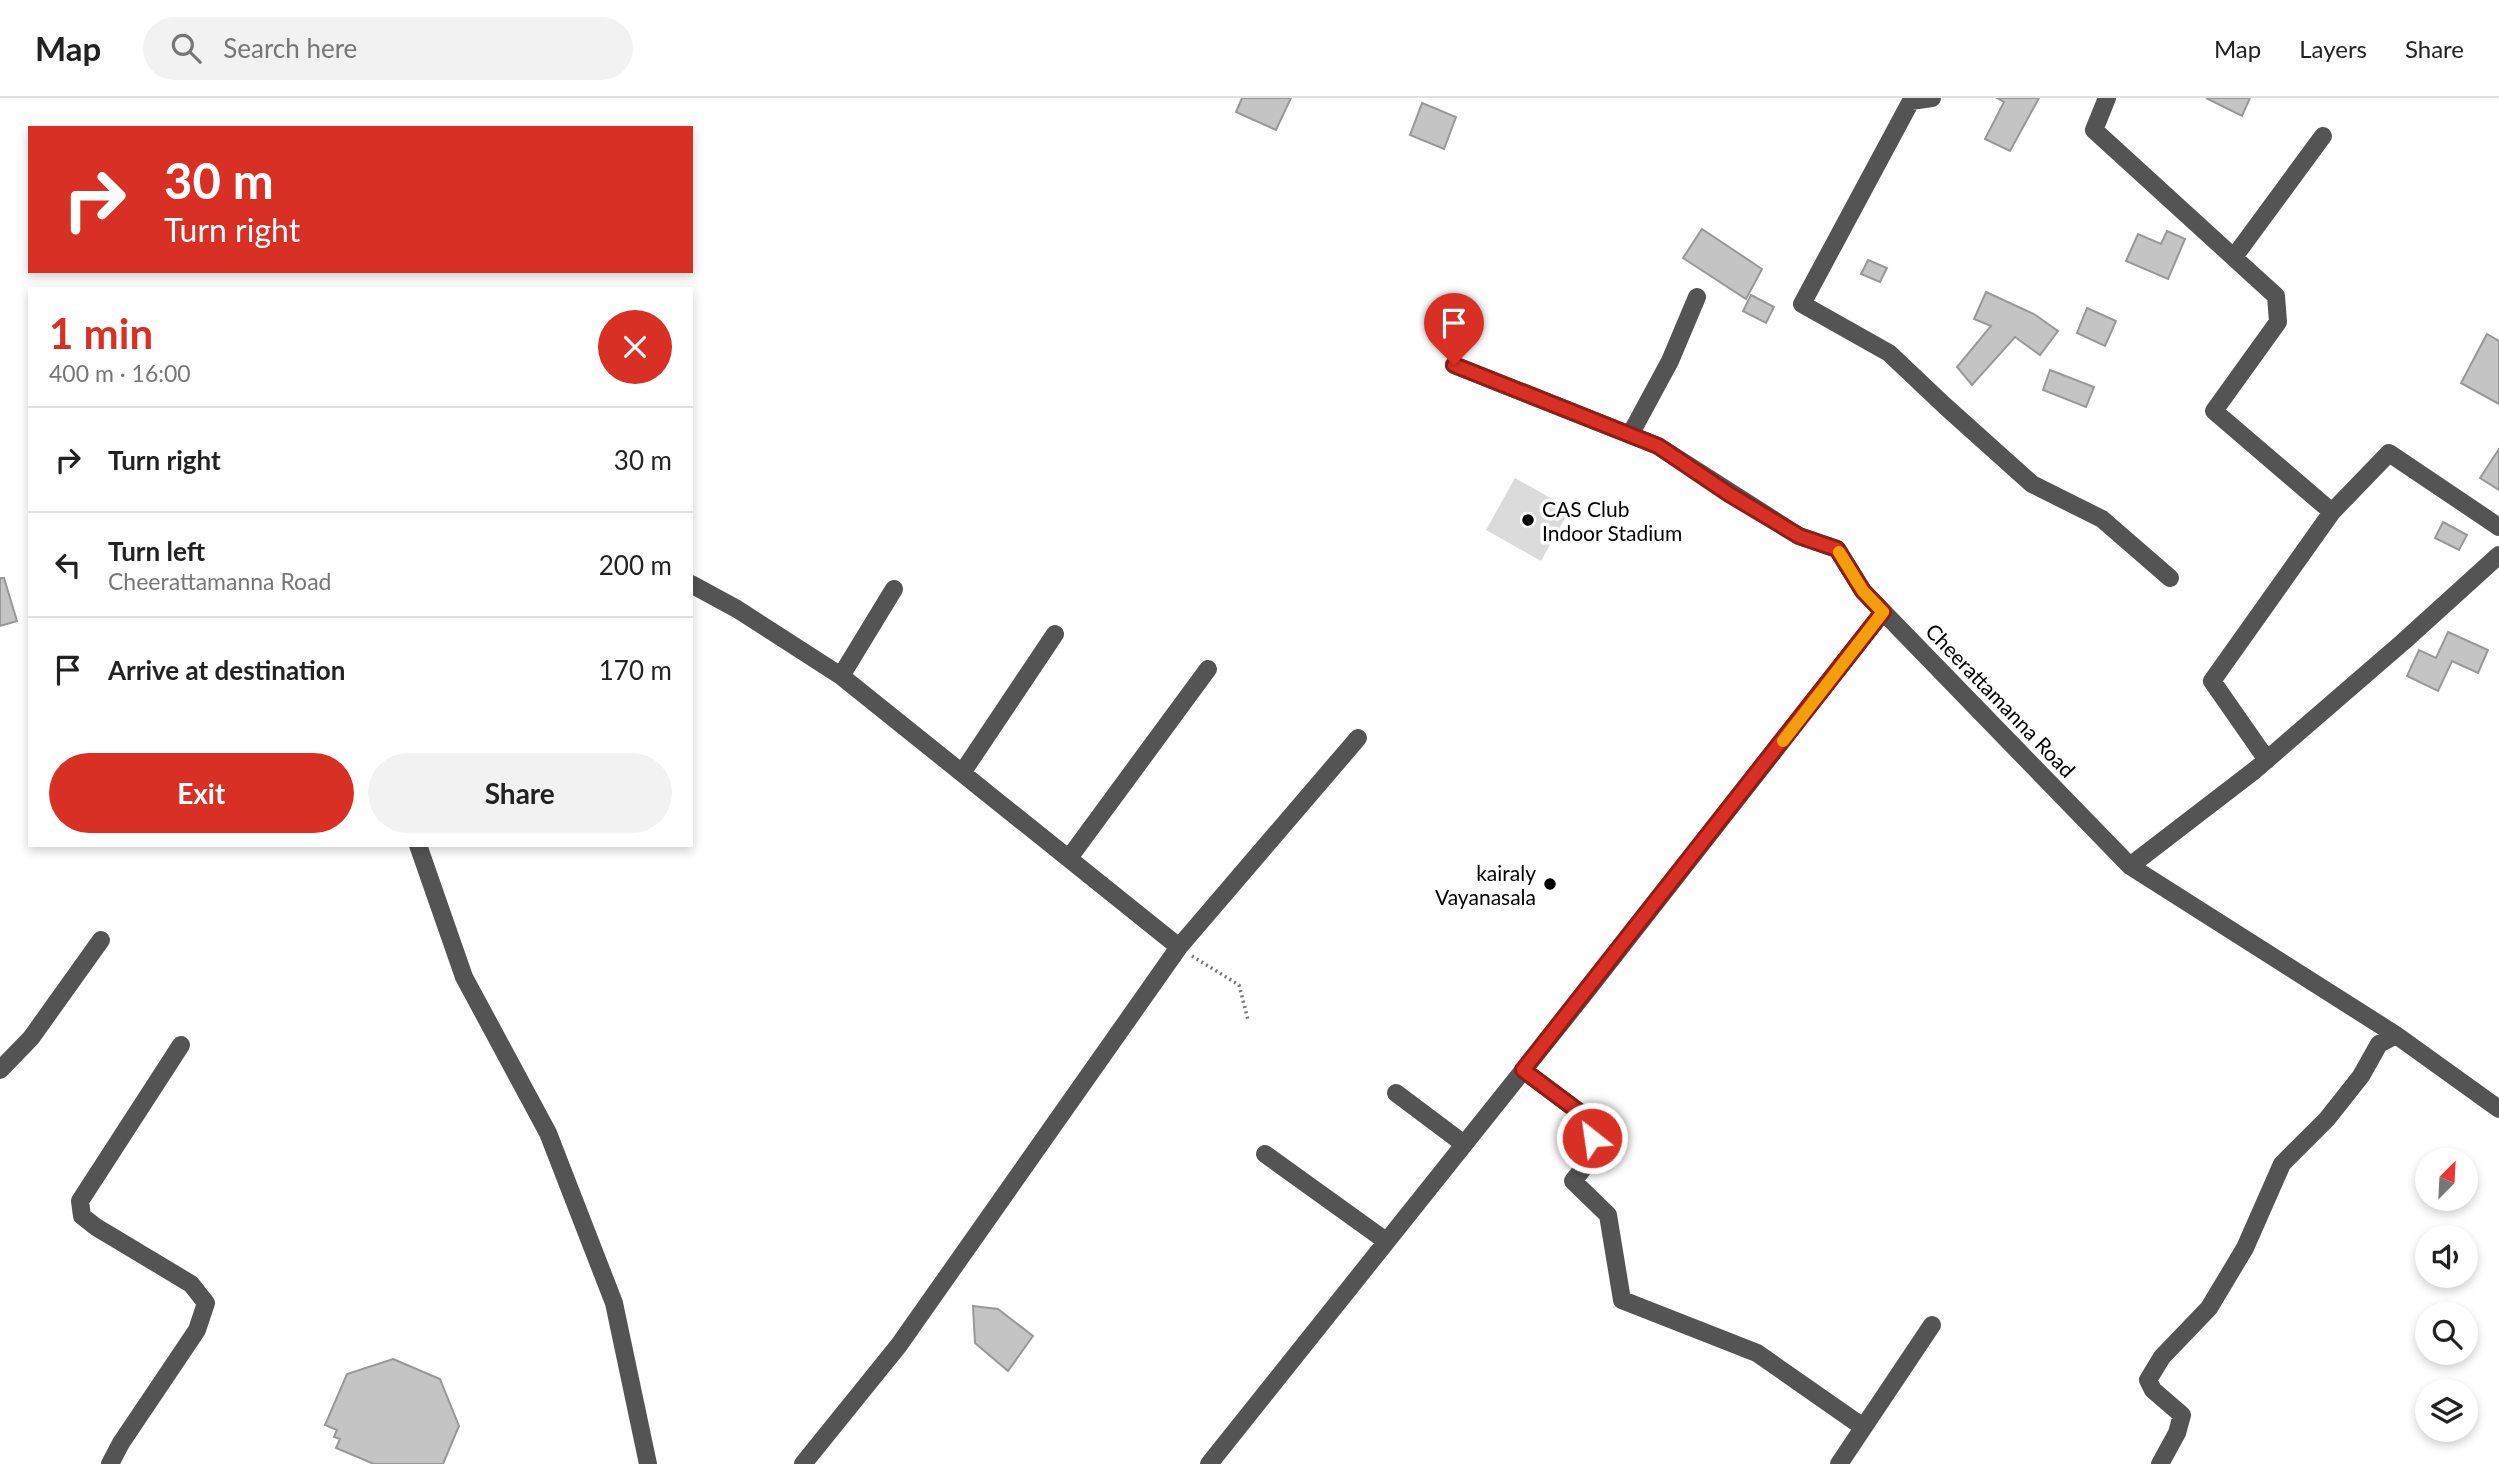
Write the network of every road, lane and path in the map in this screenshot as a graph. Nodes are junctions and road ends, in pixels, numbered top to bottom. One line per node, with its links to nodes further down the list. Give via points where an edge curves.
1 (1932, 98): 11 (street, via 1911,101 1802,304 1889,353 2032,484 2102,519)
2 (2107, 98): 4 (street, via 2094,130)
3 (2323, 136): 4 (street)
4 (2234, 257): 8 (street, via 2276,296 2278,322 2214,411)
5 (1698, 297): 7 (street, via 1671,361)
6 (1454, 365): 7 (street, Cheerattamanna Road)
7 (1630, 435): 14 (street, Cheerattamanna Road, via 1658,446 1799,536 1837,549 1863,591)
8 (2332, 512): 9 (street, via 2389,453); 19 (street, via 2212,681)
9 (2499, 527)
10 (2499, 555): 19 (street)
11 (2171, 578)
12 (693, 585): 17 (street)
13 (894, 589): 17 (street)
14 (1883, 612): 23 (street, Cheerattamanna Road); 30 (street)
15 (1055, 634): 20 (street)
16 (1208, 669): 22 (street)
17 (841, 676): 20 (street)
18 (1357, 738): 25 (street)
19 (2267, 760): 23 (street)
20 (962, 774): 22 (street)
21 (419, 847): 39 (street, via 464,976 548,1133 614,1303)
22 (1069, 859): 25 (street)
23 (2130, 866): 27 (street, Cheerattamanna Road)
24 (101, 940): 29 (street, via 30,1038)
25 (1179, 947): 26 (path, via 1239,985); 40 (street, via 899,1345)
26 (1248, 1020)
27 (2396, 1035): 32 (street, Cheerattamanna Road); 43 (street, via 2379,1044 2327,1119 2282,1164 2245,1248 2209,1308 2162,1357 2148,1380 2182,1415 2178,1433)
28 (181, 1045): 38 (street, via 80,1201 82,1216 191,1284 206,1303 198,1330)
29 (0, 1070)
30 (1523, 1070): 33 (street); 37 (street, via 1590,1120 1594,1155 1573,1181 1608,1215 1622,1300 1757,1353)
31 (1396, 1093): 33 (street)
32 (2499, 1109)
33 (1464, 1144): 35 (street)
34 (1265, 1154): 35 (street)
35 (1386, 1241): 41 (street)
36 (1932, 1325): 37 (street)
37 (1863, 1427): 42 (street)
38 (110, 1464)
39 (648, 1464)
40 (803, 1464)
41 (1209, 1464)
42 (1839, 1464)
43 (2160, 1464)

